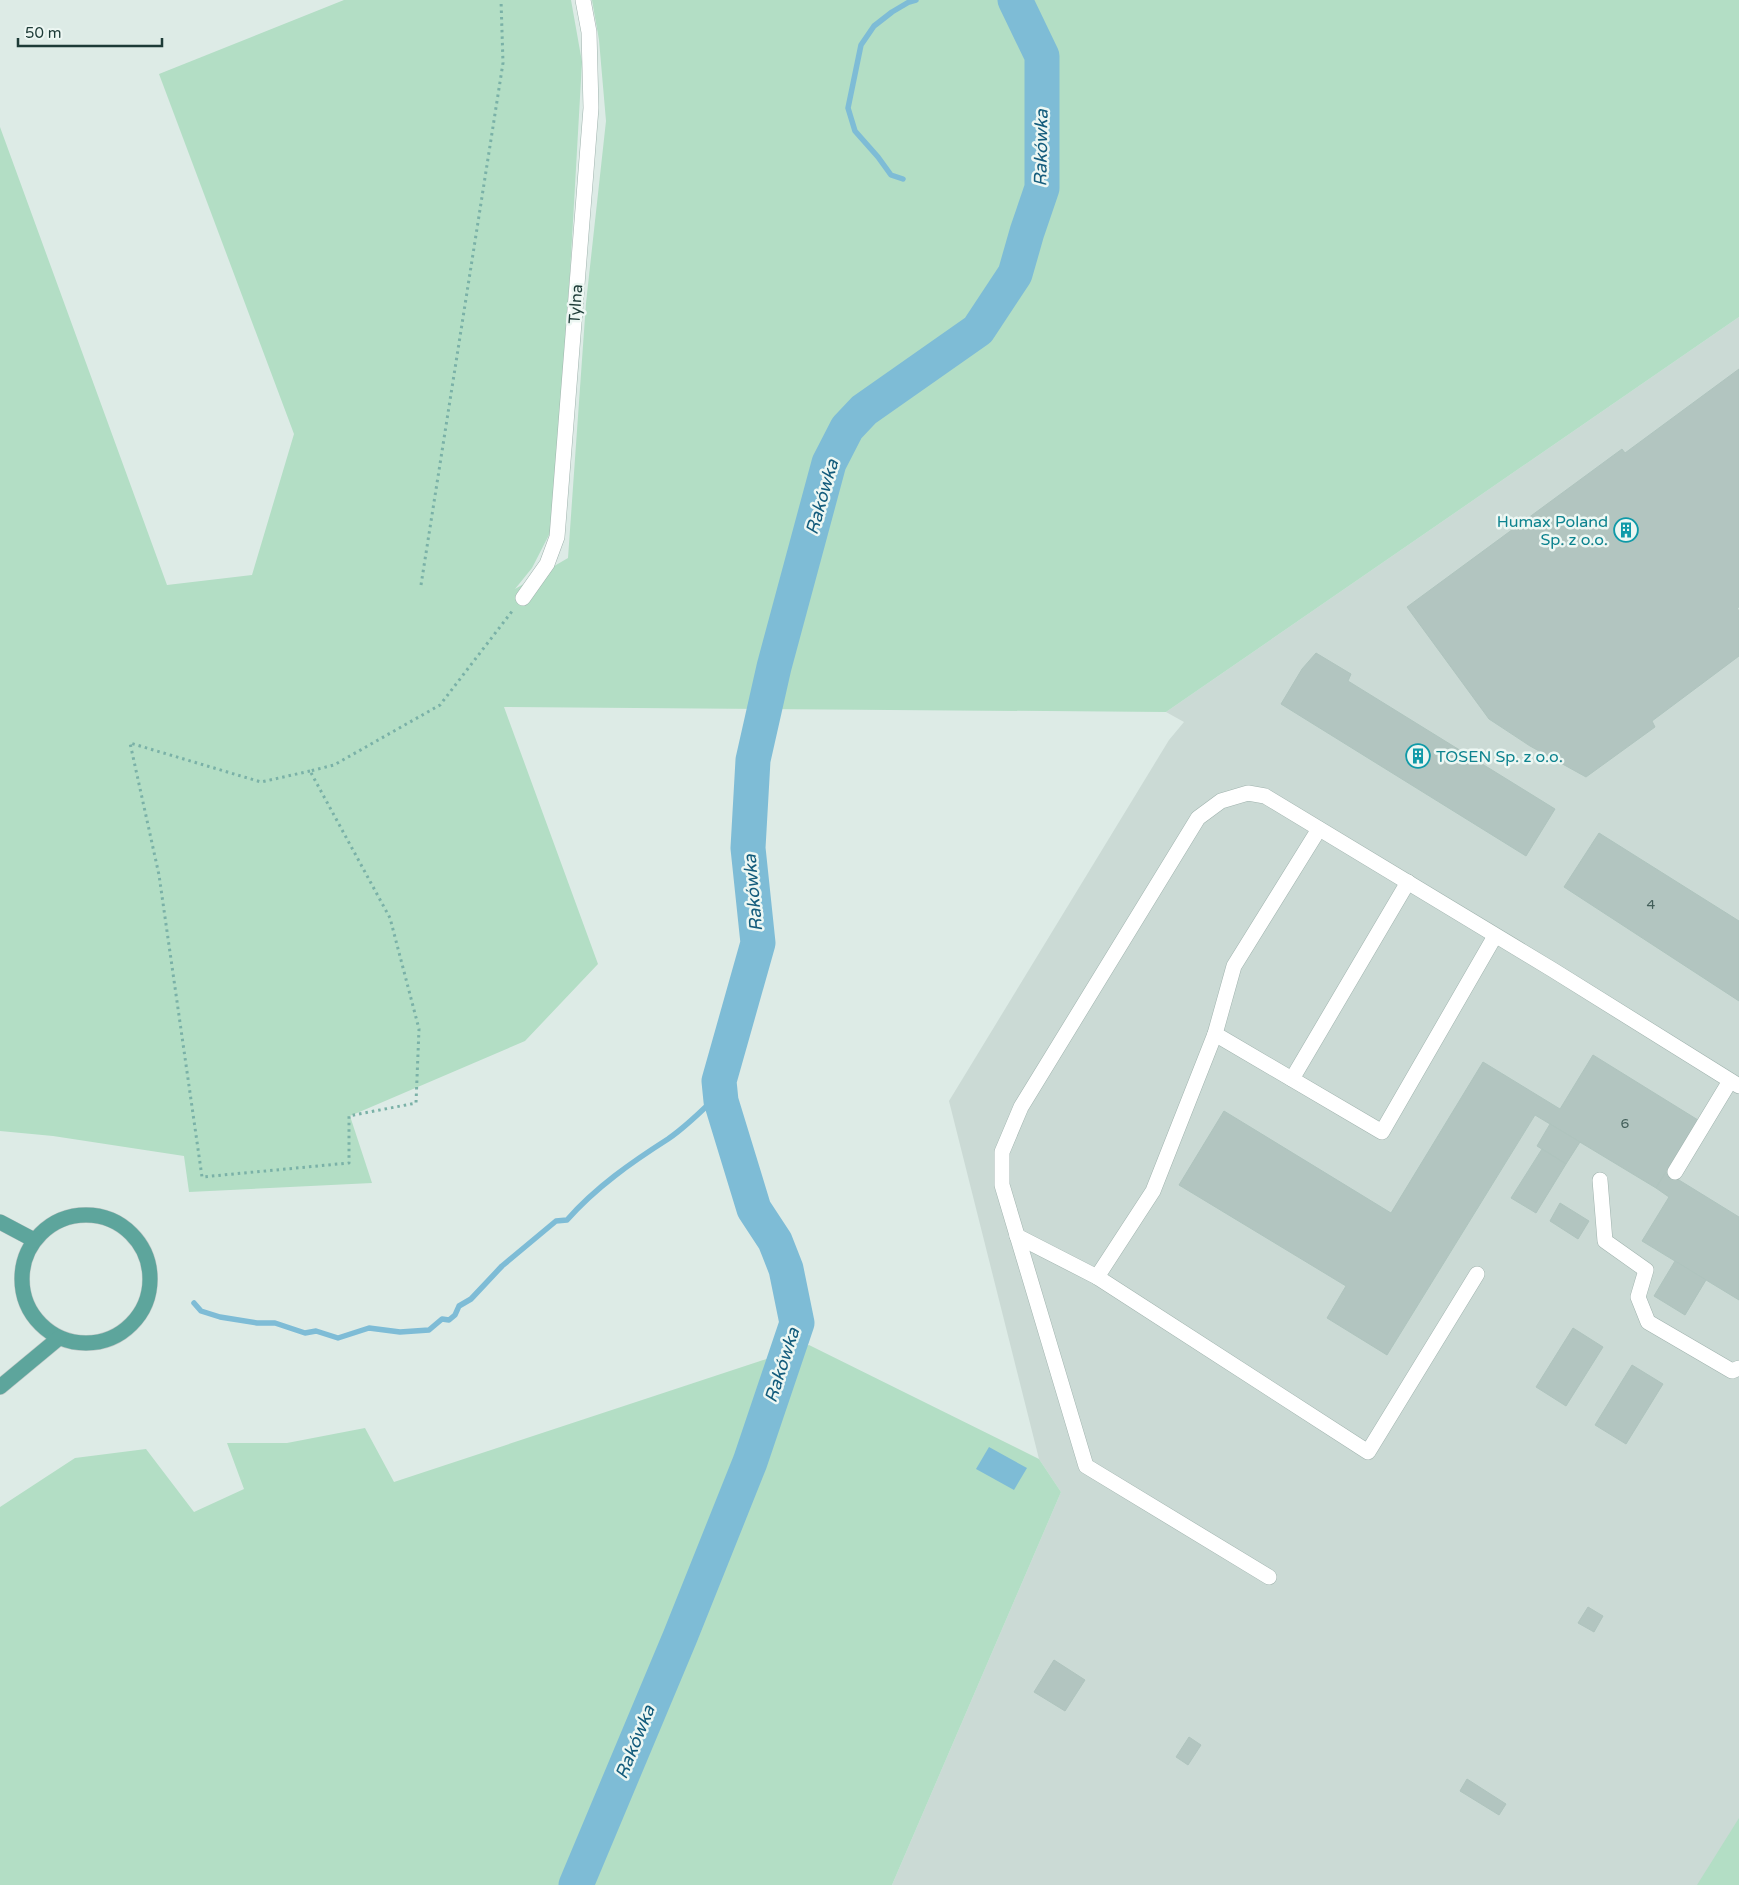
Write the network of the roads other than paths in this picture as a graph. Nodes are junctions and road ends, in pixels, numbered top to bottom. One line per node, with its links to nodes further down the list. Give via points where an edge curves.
1 (582, 0): 2 (street, Tylna, via 588,32 590,108 557,537 547,564)
2 (523, 598)
3 (1319, 829): 4 (street); 6 (street, via 1234,966); 12 (street, via 1264,796 1248,793 1221,801 1198,818 1021,1107 1002,1152 1002,1185)
4 (1408, 882): 5 (street); 7 (street)
5 (1495, 936): 7 (street, via 1382,1132); 8 (street)
6 (1215, 1034): 7 (street); 15 (street, via 1153,1191)
7 (1292, 1079)
8 (1734, 1083): 9 (street)
9 (1674, 1172)
10 (1600, 1180): 17 (street, via 1605,1241 1646,1270 1638,1297 1648,1322 1732,1372)
11 (0, 1222): 13 (main road)
12 (1017, 1236): 15 (street); 19 (street, via 1086,1466)
13 (34, 1240): 16 (main road, via 21,1276 23,1295 43,1328); 16 (main road, via 66,1218 96,1216 123,1226 138,1240 147,1257 149,1294 140,1315 130,1327 104,1342 81,1343)
14 (1478, 1274): 15 (street, via 1368,1452)
15 (1097, 1277)
16 (59, 1338): 18 (main road)
17 (1739, 1368)
18 (0, 1387)
19 (1269, 1576)

